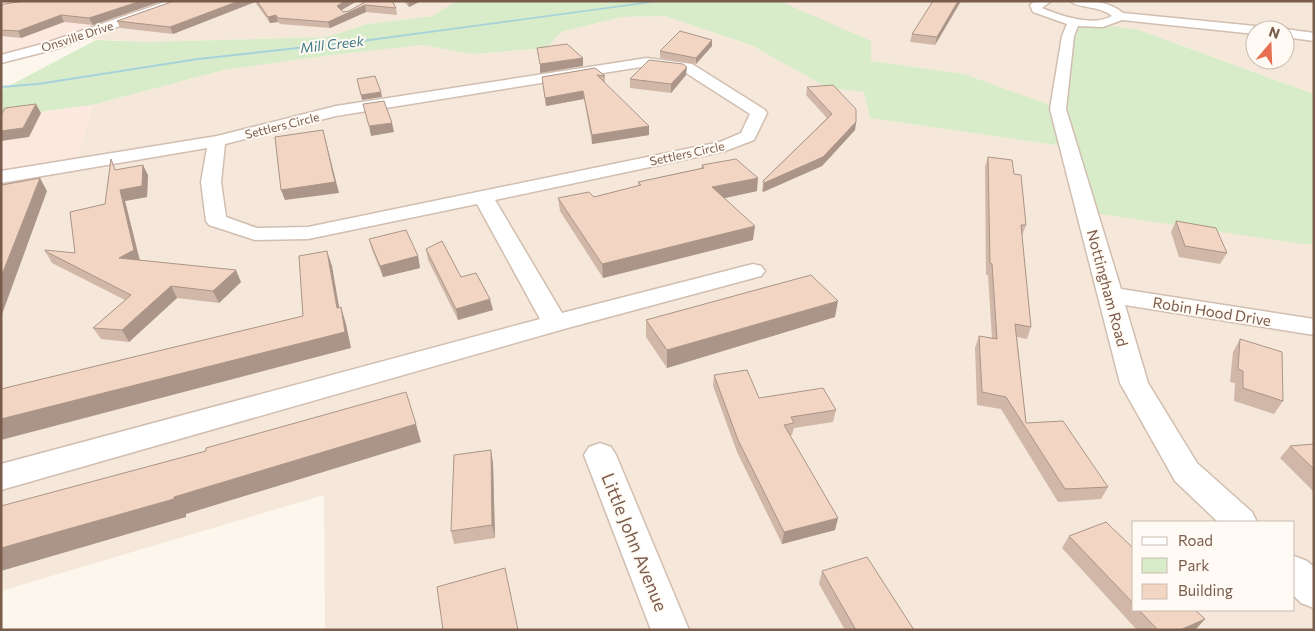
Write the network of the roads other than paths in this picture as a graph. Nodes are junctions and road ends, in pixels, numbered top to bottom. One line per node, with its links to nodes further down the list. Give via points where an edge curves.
1 (180, 1): 8 (street, Onsville Drive, via 51,46)
2 (1046, 1): 3 (street, via 1036,5 1037,10 1051,16)
3 (1075, 11): 4 (street, via 1105,6); 4 (street, via 1094,22 1116,20); 13 (street, Nottingham Road, via 1068,36 1058,108)
4 (1120, 16): 5 (street)
5 (1245, 29)
6 (1295, 34): 7 (street)
7 (1314, 36)
8 (1, 59)
9 (218, 141): 10 (street, Settlers Circle); 11 (street, Settlers Circle, via 211,182 216,221 255,234 308,232); 11 (street, Settlers Circle, via 336,111 648,62 687,68 759,114 748,136 725,146)
10 (1, 177)
11 (484, 196): 14 (street)
12 (753, 272): 14 (street)
13 (1110, 295): 15 (street, Robin Hood Drive); 18 (street, Nottingham Road, via 1134,383 1186,472)
14 (554, 323): 17 (street)
15 (1314, 327)
16 (600, 455): 21 (street, Little John Avenue)
17 (1, 478)
18 (1239, 521)
19 (1295, 573): 20 (street)
20 (1314, 591)
21 (670, 630)

